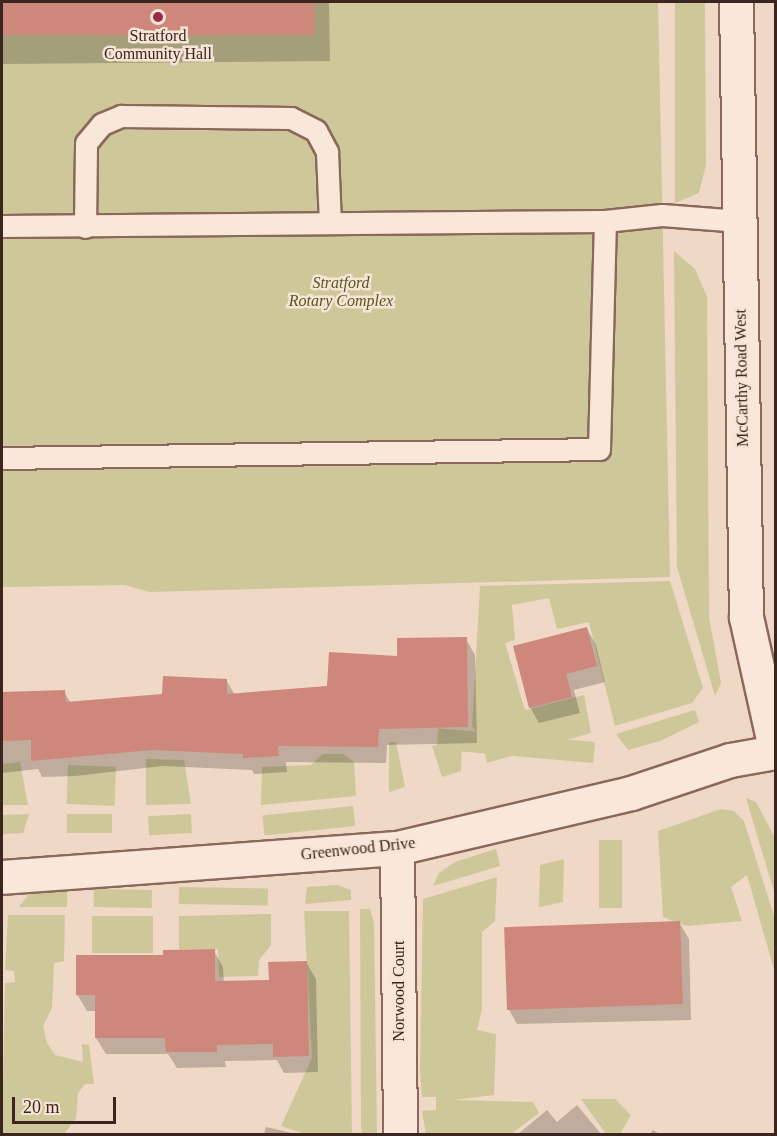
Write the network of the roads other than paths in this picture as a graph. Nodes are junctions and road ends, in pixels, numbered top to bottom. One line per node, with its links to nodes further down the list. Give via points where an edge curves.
1 (736, 2): 3 (street, McCarthy Road West)
2 (605, 221): 3 (lane, via 662,214); 4 (lane); 7 (lane, via 599,450)
3 (740, 221): 8 (street, McCarthy Road West, via 746,617)
4 (330, 223): 6 (lane); 6 (lane, via 327,152 316,131 291,118 121,116 102,124 86,144)
5 (2, 226): 6 (lane)
6 (85, 226)
7 (2, 458)
8 (775, 752): 9 (street, Greenwood Drive, via 730,760 630,793)
9 (397, 848): 10 (street, Greenwood Drive); 11 (street, Norwood Court)
10 (2, 877)
11 (400, 1134)

